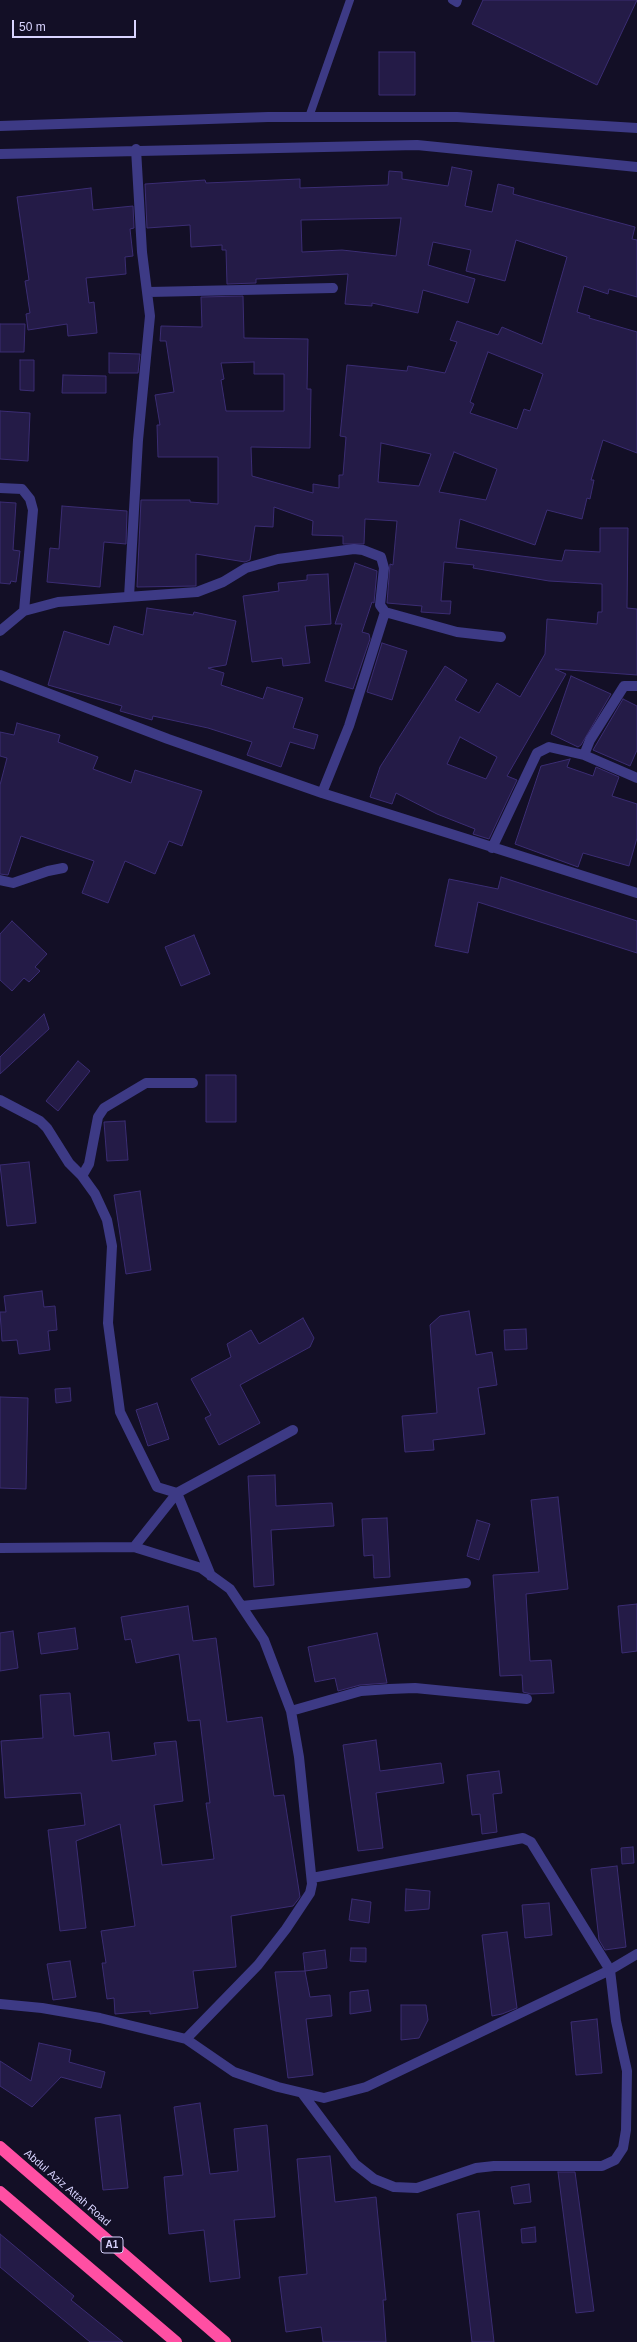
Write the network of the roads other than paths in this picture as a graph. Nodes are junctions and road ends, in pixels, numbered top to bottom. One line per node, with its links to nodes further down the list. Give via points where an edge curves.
1 (350, 0): 4 (lane)
2 (452, 0): 3 (lane, via 457,3)
3 (458, 0)
4 (309, 117): 5 (street); 6 (street, via 457,117)
5 (0, 126)
6 (637, 128)
7 (136, 150): 8 (street); 9 (street, via 417,145); 11 (street, via 142,252)
8 (0, 154)
9 (637, 167)
10 (333, 288): 11 (street)
11 (149, 292): 13 (street, via 150,323 138,440)
12 (0, 488): 14 (street, via 22,489 30,499 33,510)
13 (129, 597): 14 (street, via 101,601 58,602); 15 (street, via 197,592 223,582 252,566 278,559 354,549 381,557 384,568 380,605)
14 (24, 611): 16 (street)
15 (385, 612): 17 (street, via 457,632); 22 (street, via 349,726)
16 (0, 631)
17 (502, 637)
18 (0, 675): 22 (street, via 168,739)
19 (637, 686): 20 (street, via 624,686 590,740)
20 (584, 755): 21 (street); 23 (street, via 549,747 537,753)
21 (637, 778)
22 (322, 793): 23 (street)
23 (492, 848): 26 (street)
24 (63, 868): 25 (street, via 13,883)
25 (0, 880)
26 (637, 893)
27 (193, 1083): 29 (street, via 146,1083 104,1108 98,1117 89,1164)
28 (0, 1100): 29 (street, via 47,1128 69,1163)
29 (82, 1176): 31 (street, via 95,1194 107,1220 112,1246 108,1323 120,1412 157,1487)
30 (293, 1430): 31 (street)
31 (177, 1493): 32 (street); 34 (street)
32 (134, 1547): 33 (street); 34 (street, via 201,1568)
33 (0, 1548)
34 (211, 1576): 36 (street, via 230,1589)
35 (466, 1583): 36 (street)
36 (242, 1606): 38 (street, via 264,1640)
37 (526, 1699): 38 (street, via 415,1688 389,1689 361,1691)
38 (291, 1711): 39 (street, via 300,1757)
39 (312, 1878): 41 (street, via 523,1838 538,1849); 43 (street, via 310,1893 258,1965)
40 (637, 1954): 41 (street)
41 (610, 1970): 44 (street, via 366,2087 324,2098); 44 (street, via 616,2021 627,2070 626,2130 623,2148 615,2160 602,2166 494,2166 476,2168 417,2188 394,2187 374,2179 355,2164)
42 (0, 2004): 43 (street, via 100,2018)
43 (186, 2038): 44 (street, via 234,2072)
44 (302, 2093)
45 (0, 2147): 48 (highway, Abdul Aziz Attah Road / A1)
46 (0, 2192): 47 (highway)
47 (176, 2342)
48 (225, 2342)

